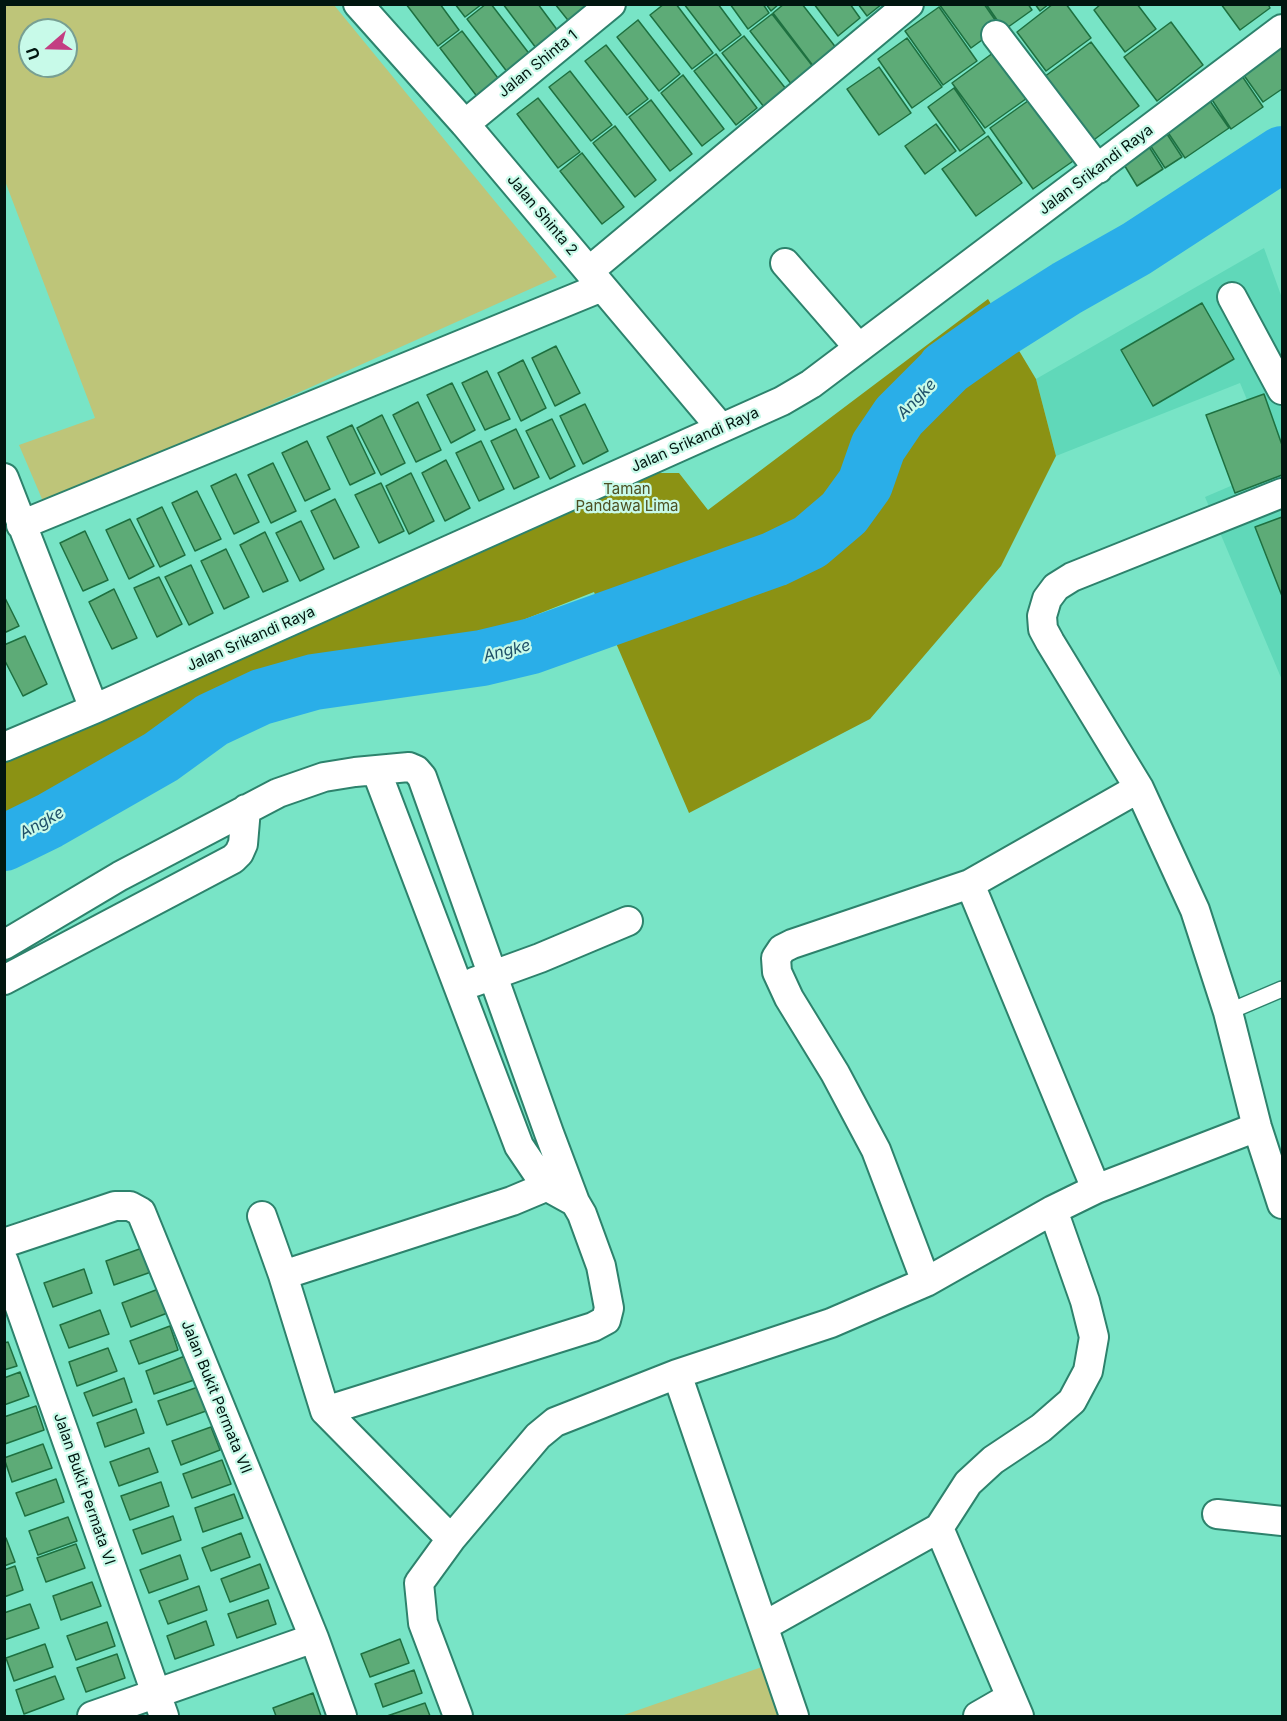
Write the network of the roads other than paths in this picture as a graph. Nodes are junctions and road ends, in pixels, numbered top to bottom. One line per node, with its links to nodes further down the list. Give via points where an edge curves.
1 (358, 4): 6 (street, Jalan Shinta 2)
2 (611, 4): 6 (street, Jalan Shinta 1)
3 (909, 4): 9 (street)
4 (1282, 30): 7 (street, Jalan Srikandi Raya)
5 (996, 35): 7 (street)
6 (465, 124): 9 (street, Jalan Shinta 2)
7 (1098, 169): 11 (street, Jalan Srikandi Raya)
8 (785, 263): 11 (street)
9 (596, 279): 13 (street, Jalan Shinta 2); 16 (street)
10 (1232, 297): 12 (street)
11 (859, 348): 13 (street, Jalan Srikandi Raya, via 782,401)
12 (1282, 390)
13 (721, 428): 17 (street, Jalan Srikandi Raya)
14 (4, 478): 16 (street)
15 (1282, 493): 20 (street, via 1072,577 1056,587 1047,599 1043,629)
16 (18, 540): 17 (street)
17 (94, 709): 18 (street, Jalan Srikandi Raya)
18 (4, 747)
19 (376, 770): 21 (street, via 324,777); 25 (street, via 409,767 422,777); 27 (street)
20 (1139, 788): 22 (street); 29 (street, via 1195,910)
21 (246, 809): 24 (street, via 120,876); 26 (street, via 243,844 233,859)
22 (970, 884): 33 (street); 40 (street, via 792,944 776,958 777,972 789,998 876,1150)
23 (628, 921): 25 (street)
24 (4, 945)
25 (492, 977): 27 (street); 32 (street)
26 (4, 980)
27 (458, 987): 32 (street, via 519,1146)
28 (1282, 988): 29 (lane)
29 (1228, 1012): 30 (street)
30 (1257, 1127): 31 (street); 33 (street)
31 (1275, 1154): 34 (street)
32 (562, 1189): 39 (street, via 512,1201); 42 (street, via 582,1214 601,1266 609,1308 606,1320)
33 (1096, 1189): 35 (street)
34 (1282, 1204)
35 (1053, 1210): 40 (street); 45 (street, via 1094,1337 1088,1371 1072,1401 968,1483)
36 (262, 1216): 39 (street)
37 (4, 1243): 48 (street, Jalan Bukit Permata VII, via 115,1206 130,1206 141,1212)
38 (4, 1262): 49 (street, Jalan Bukit Permata VI)
39 (283, 1275): 42 (street)
40 (926, 1282): 41 (street, via 831,1323)
41 (676, 1374): 46 (street, via 555,1422 538,1436); 47 (street)
42 (326, 1411): 46 (street)
43 (1217, 1514): 44 (street)
44 (1282, 1521)
45 (939, 1528): 47 (street); 50 (street)
46 (451, 1539): 53 (street, via 419,1583 423,1623)
47 (764, 1626): 54 (street)
48 (314, 1638): 49 (street); 52 (street, Jalan Bukit Permata VII)
49 (160, 1706): 51 (street)
50 (1015, 1707): 55 (street)
51 (92, 1716)
52 (342, 1716)
53 (458, 1716)
54 (794, 1716)
55 (978, 1716)

